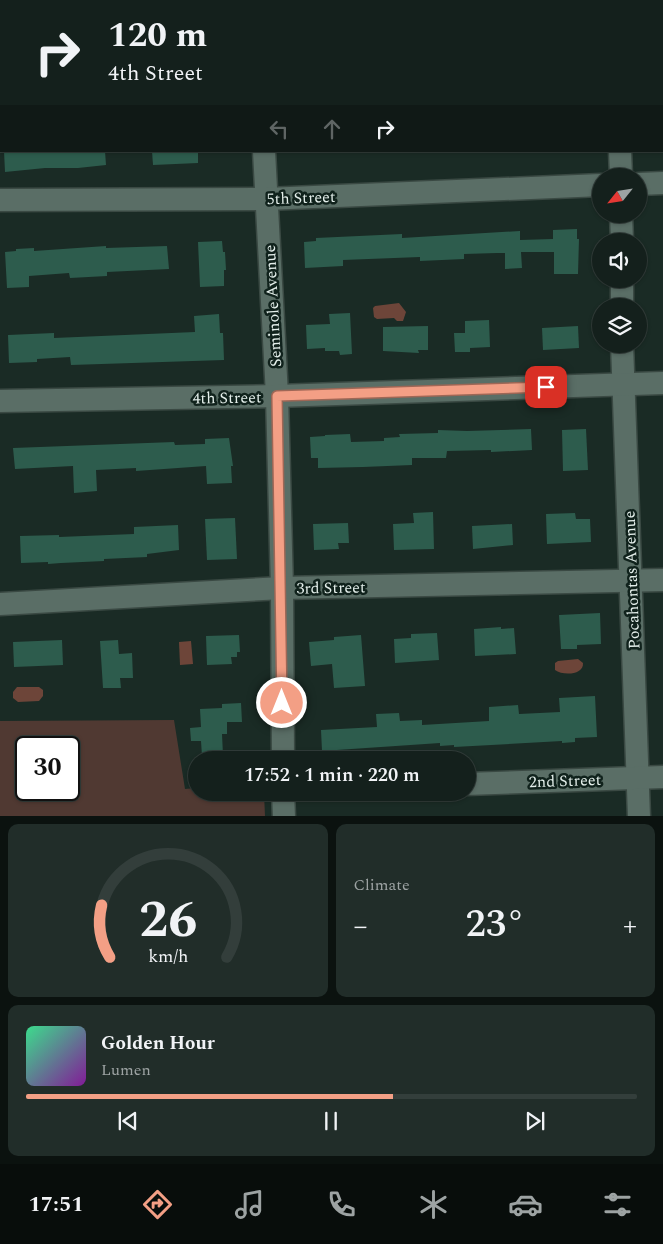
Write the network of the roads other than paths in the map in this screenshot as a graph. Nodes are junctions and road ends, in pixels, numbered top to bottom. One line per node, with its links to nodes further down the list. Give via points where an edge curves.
1 (264, 152): 7 (street, Seminole Avenue)
2 (620, 152): 3 (street)
3 (621, 168)
4 (663, 183): 5 (street)
5 (648, 184)
6 (592, 185): 7 (street, 5th Street)
7 (266, 199): 8 (street, 5th Street); 12 (street, Seminole Avenue)
8 (0, 200)
9 (622, 353): 11 (street, Pocahontas Avenue)
10 (663, 383): 11 (street, 4th Street)
11 (622, 385): 12 (street, 4th Street); 15 (street, Pocahontas Avenue)
12 (277, 396): 13 (street, 4th Street); 16 (street, Seminole Avenue)
13 (0, 401)
14 (663, 580): 15 (street, 3rd Street)
15 (631, 581): 16 (street, 3rd Street); 20 (street, Pocahontas Avenue)
16 (282, 588): 17 (street, 3rd Street); 18 (street, Seminole Avenue)
17 (0, 604)
18 (283, 751)
19 (663, 777): 20 (street, 2nd Street)
20 (638, 778): 21 (street, 2nd Street); 24 (street, Pocahontas Avenue)
21 (476, 784)
22 (283, 801): 23 (street)
23 (284, 816)
24 (639, 816)

